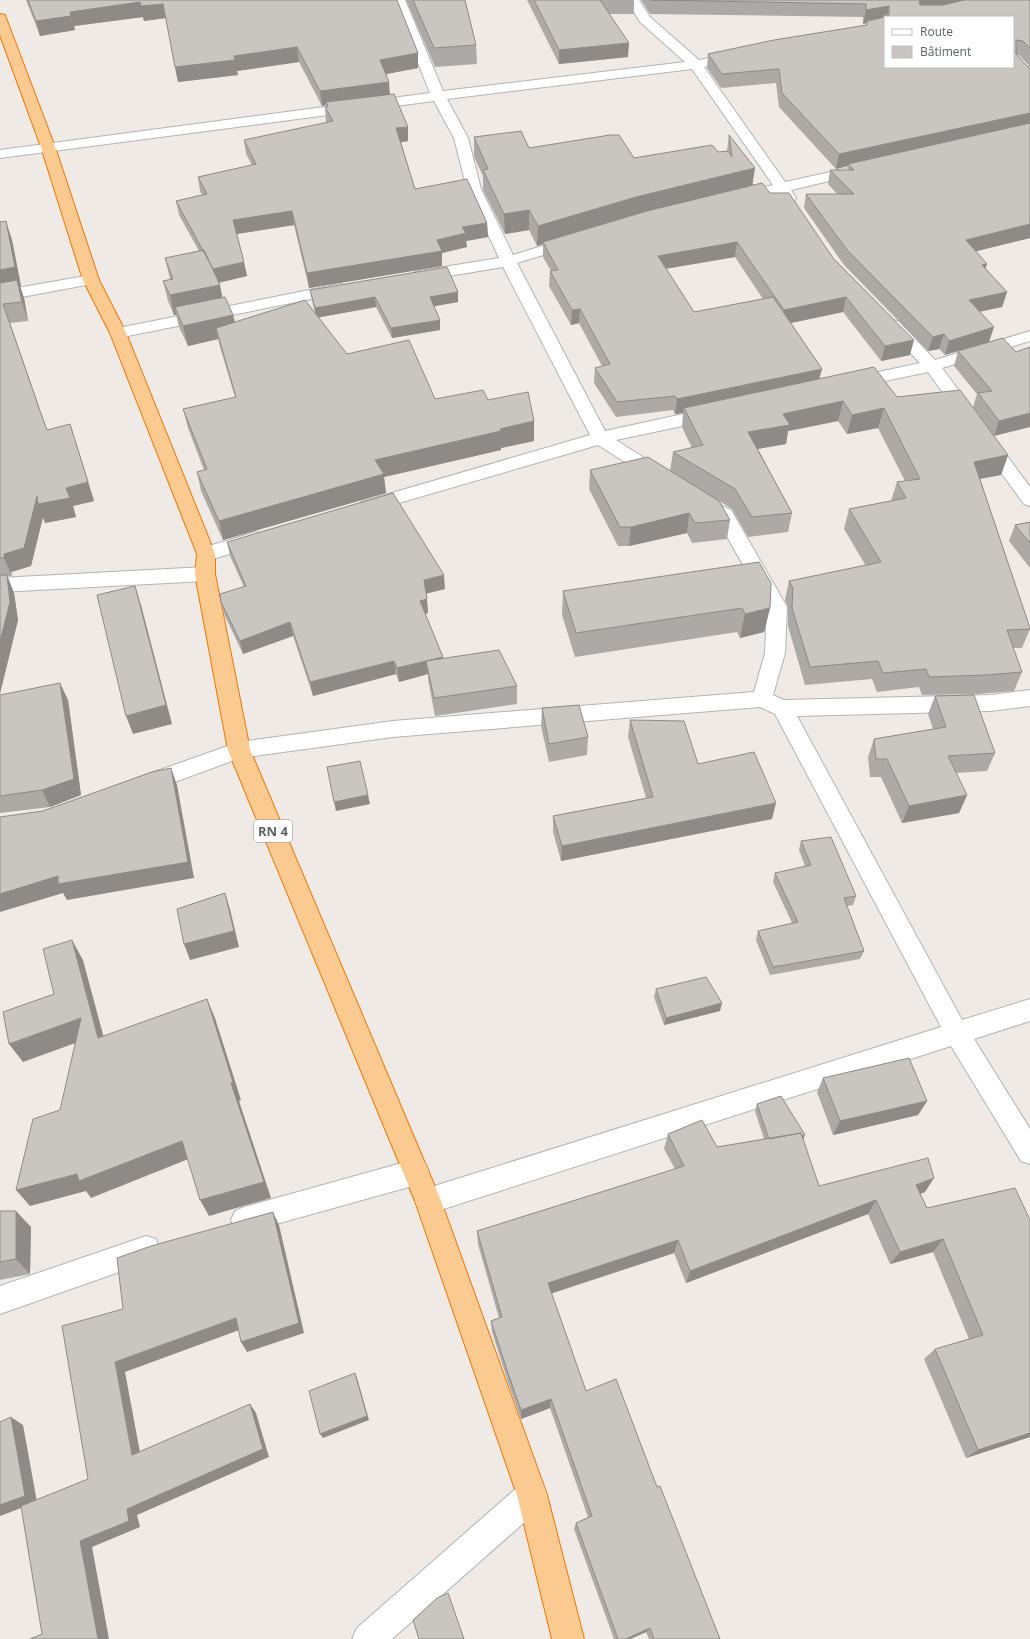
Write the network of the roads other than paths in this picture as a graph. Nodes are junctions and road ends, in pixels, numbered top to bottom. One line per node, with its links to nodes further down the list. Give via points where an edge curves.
1 (398, 0): 6 (street)
2 (632, 0): 5 (street, via 645,19)
3 (0, 18): 7 (highway, RN 4)
4 (749, 54): 5 (street)
5 (696, 65): 6 (street); 10 (street)
6 (438, 96): 7 (street); 14 (street, via 461,138 474,189)
7 (48, 147): 8 (street); 16 (highway, RN 4)
8 (0, 154)
9 (874, 166): 10 (street)
10 (781, 187): 11 (street); 12 (street)
11 (722, 201)
12 (798, 212)
13 (581, 239): 14 (street)
14 (508, 261): 15 (street); 25 (street)
15 (405, 278)
16 (90, 280): 18 (street); 20 (highway, RN 4)
17 (358, 286): 20 (street)
18 (0, 296)
19 (881, 315): 22 (street)
20 (118, 333): 29 (highway, RN 4)
21 (1030, 336): 22 (street)
22 (932, 366): 23 (street); 26 (street)
23 (839, 386)
24 (723, 411): 25 (street)
25 (600, 438): 27 (street); 32 (street, via 724,515 777,607 775,653)
26 (1030, 500)
27 (350, 512)
28 (274, 534): 29 (street)
29 (206, 564): 30 (street); 34 (highway, RN 4)
30 (0, 586)
31 (1030, 698): 33 (street, via 991,703)
32 (762, 699): 33 (street); 34 (street, via 393,729)
33 (782, 708): 37 (street)
34 (239, 750): 35 (street); 39 (highway, RN 4)
35 (126, 790)
36 (1030, 1010): 37 (street)
37 (957, 1034): 38 (street); 40 (street)
38 (1030, 1152)
39 (416, 1172): 40 (highway, RN 4); 41 (street)
40 (428, 1201): 44 (highway, RN 4)
41 (219, 1227)
42 (166, 1242): 43 (street)
43 (0, 1300)
44 (532, 1495): 45 (street); 46 (highway, RN 4)
45 (368, 1639)
46 (568, 1639)

